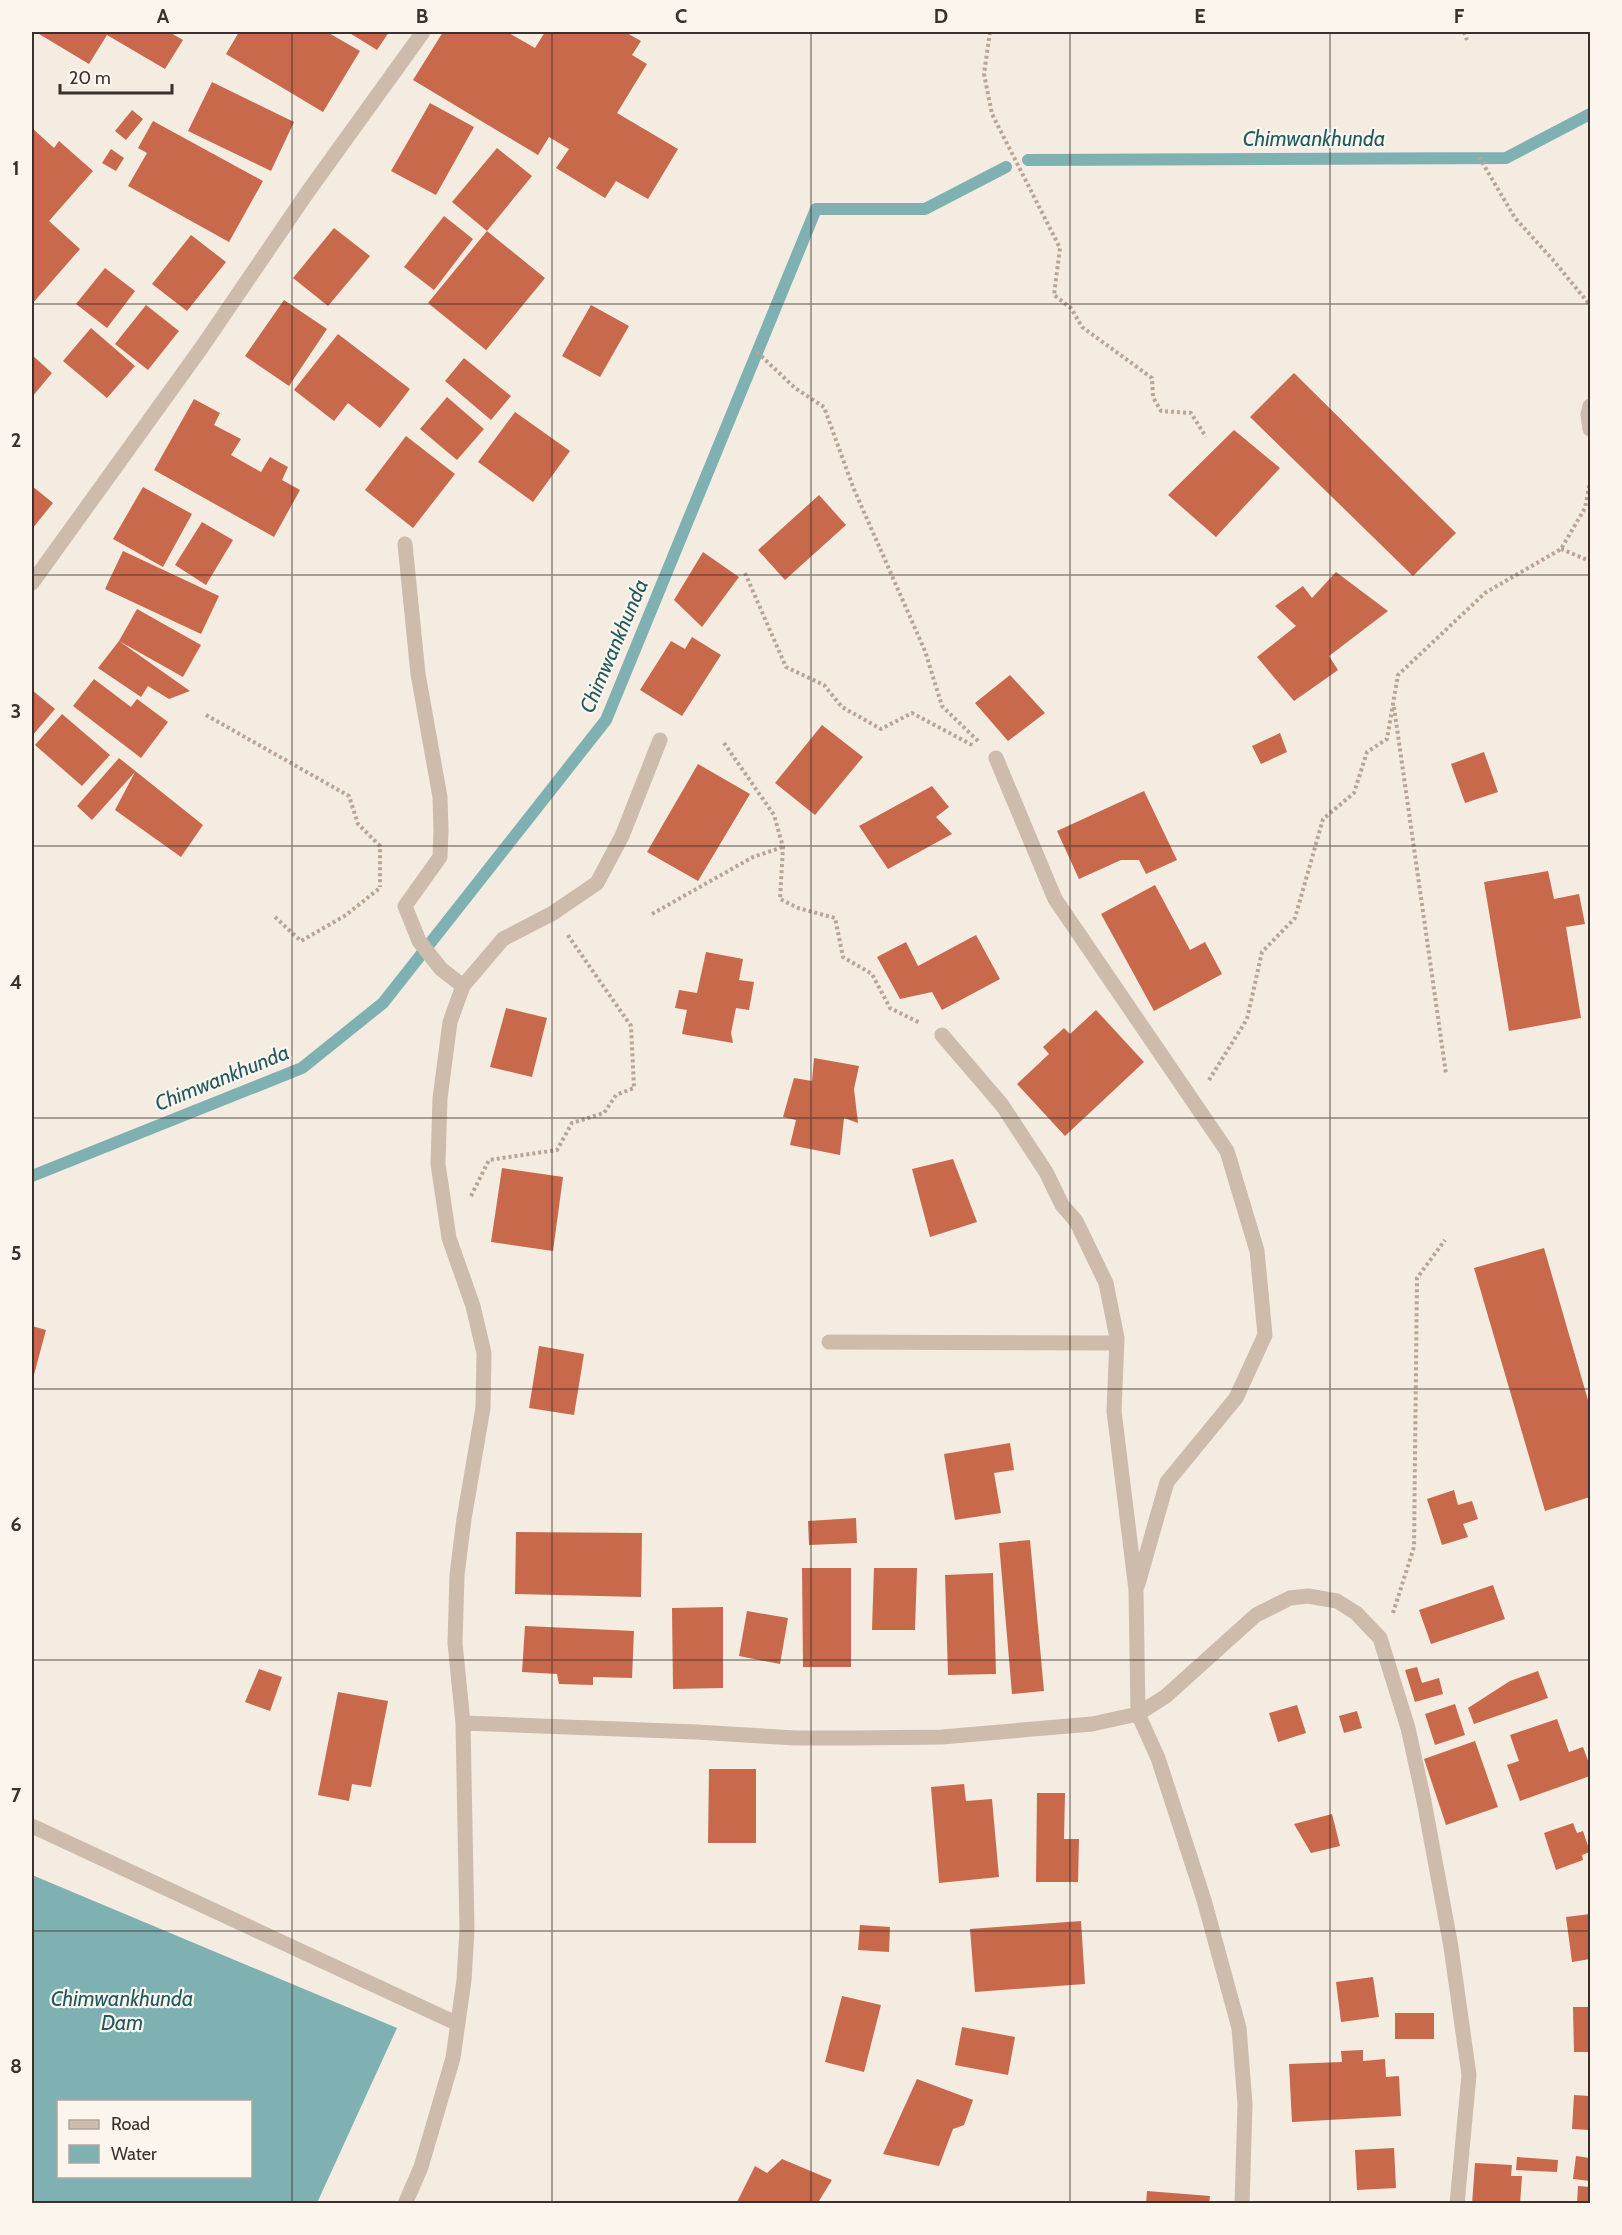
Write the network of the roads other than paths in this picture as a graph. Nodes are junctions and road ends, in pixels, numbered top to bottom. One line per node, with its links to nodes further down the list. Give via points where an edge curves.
1 (423, 32): 5 (street)
2 (1590, 405): 3 (street)
3 (1590, 429)
4 (405, 544): 8 (street, via 418,674 440,797 441,830 440,857 405,906 419,941 441,969)
5 (32, 583)
6 (660, 740): 8 (street, via 621,836 597,883 553,913 503,939)
7 (996, 758): 12 (street, via 1055,899 1227,1151 1257,1251 1265,1335 1236,1398 1167,1482)
8 (463, 986): 14 (street, via 450,1022 444,1058 438,1164 449,1238 473,1306 484,1353 483,1408 457,1575 455,1643)
9 (942, 1035): 11 (street, via 1002,1105 1046,1172 1062,1205 1076,1221 1106,1283)
10 (829, 1342): 11 (street)
11 (1116, 1343): 12 (street, via 1114,1411)
12 (1136, 1590): 13 (street)
13 (1138, 1714): 14 (street, via 1092,1724 942,1737 795,1738); 18 (street, via 1158,1758 1194,1867 1239,2028 1245,2104); 19 (street, via 1166,1696 1256,1615 1290,1598 1308,1596 1337,1601 1356,1613 1380,1638 1408,1728 1424,1801 1469,2075)
14 (463, 1723): 16 (street, via 467,1930)
15 (32, 1826): 16 (street)
16 (458, 2024): 17 (street, via 439,2111)
17 (405, 2204)
18 (1242, 2204)
19 (1457, 2204)

